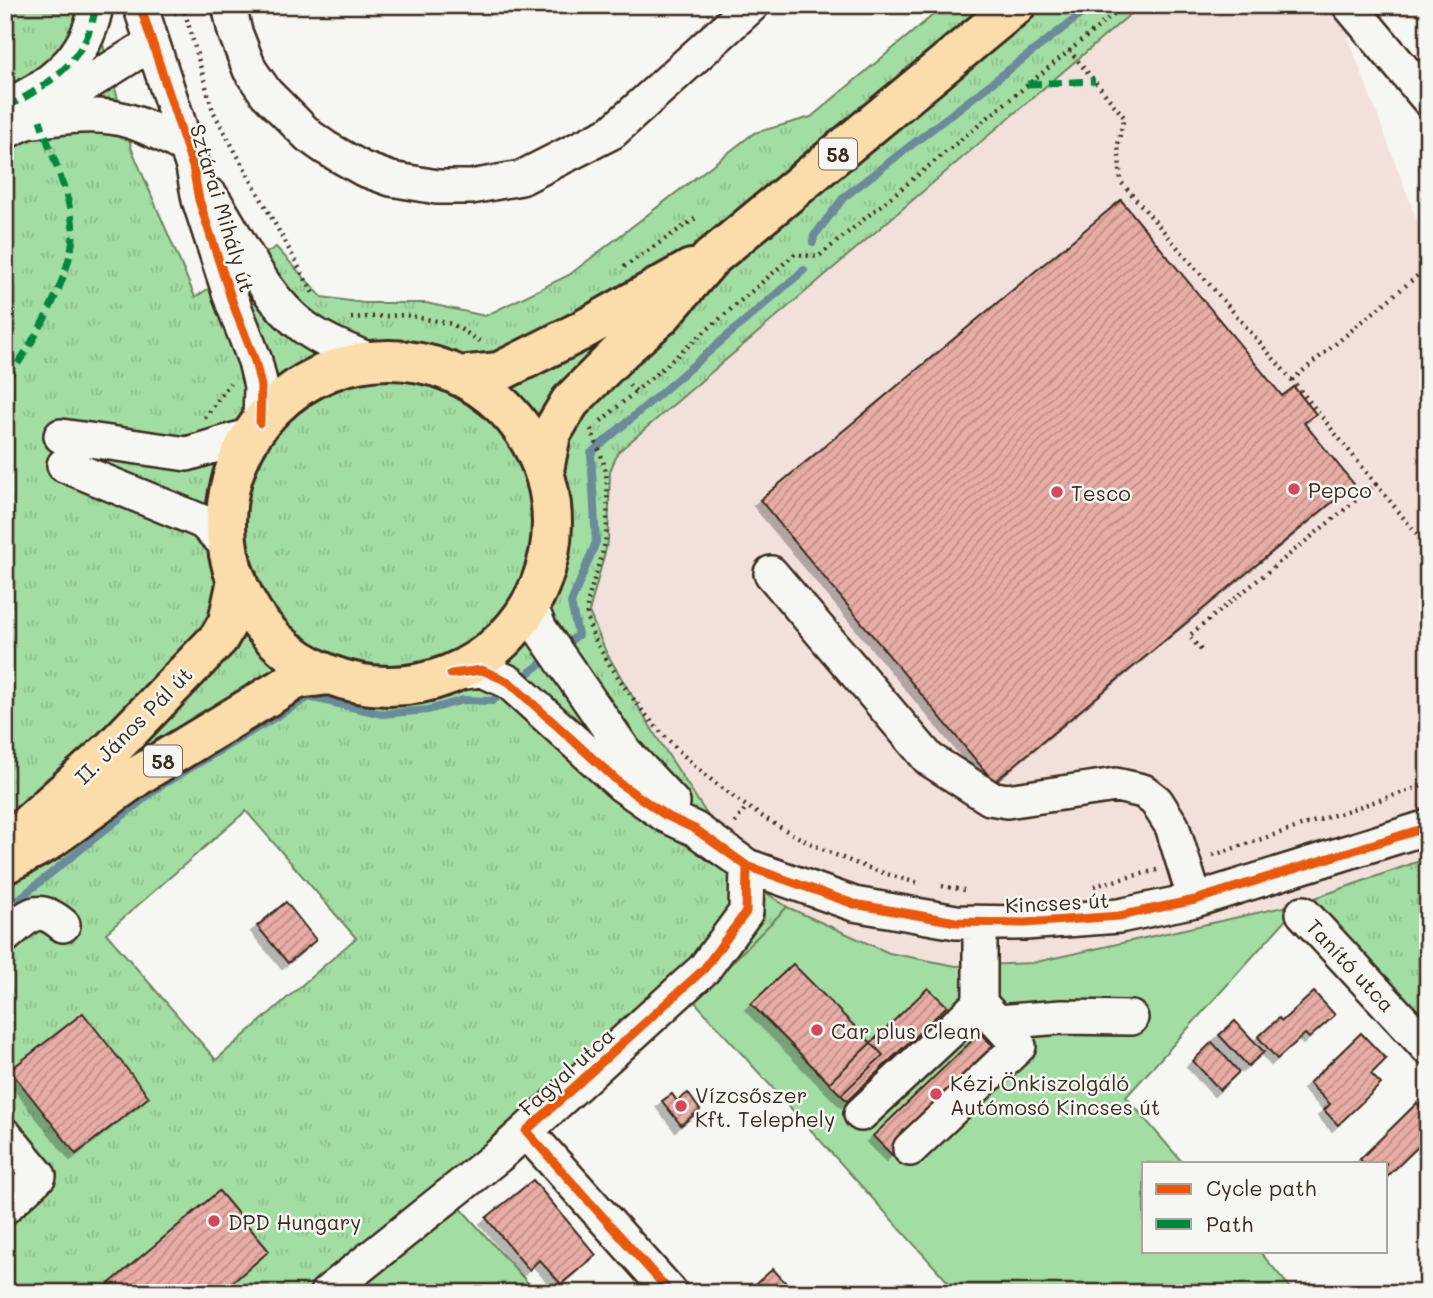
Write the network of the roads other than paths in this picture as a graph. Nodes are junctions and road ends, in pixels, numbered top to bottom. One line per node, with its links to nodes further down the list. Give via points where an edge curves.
1 (96, 5): 10 (street, via 90,31 73,61 37,91)
2 (114, 5): 9 (street, via 98,54)
3 (229, 5): 4 (street, via 250,70 309,136 363,169 391,179 471,187 522,178 612,132)
4 (752, 5)
5 (1016, 5): 12 (main road, 58)
6 (1349, 5): 8 (street)
7 (146, 24): 9 (street); 11 (street, Sztárai Mihály út)
8 (1428, 99)
9 (59, 100): 10 (street)
10 (12, 121): 11 (street, via 114,116 154,130)
11 (189, 157): 13 (street, Sztárai Mihály út, via 265,286 284,308 321,338); 15 (street, Sztárai Mihály út, via 203,212 255,361 261,386)
12 (711, 258): 14 (main road, 58, via 499,372); 16 (main road, 58, via 660,317 570,402 551,434)
13 (372, 360): 14 (main road, 58, via 416,362); 15 (main road, 58, via 335,369 301,385)
14 (459, 376): 16 (main road, 58, via 505,408 528,437)
15 (256, 429): 17 (main road, 58, via 237,464 228,496); 17 (street, via 187,454 62,451 203,522)
16 (544, 470): 19 (main road, 58, via 552,539)
17 (232, 563): 21 (main road, 58, via 246,601 273,637); 24 (main road, II. János Pál út / 58, via 228,622 219,638 113,748 24,828)
18 (771, 573): 27 (street, via 929,759 974,789 1007,802 1116,785 1143,791 1156,801 1172,826)
19 (530, 605): 20 (main road, 58, via 496,646); 23 (street, via 540,629 625,752)
20 (451, 674): 21 (main road, 58, via 402,686); 23 (street, via 482,670 509,681 622,785)
21 (330, 675): 25 (main road, 58, via 297,679 142,773 45,843)
22 (1428, 827): 27 (street, Kincses út)
23 (695, 829): 26 (street, Kincses út)
24 (5, 856)
25 (5, 864)
26 (747, 866): 29 (street, Kincses út, via 854,904); 36 (street, Fagyal utca, via 746,912 704,969)
27 (1195, 900): 29 (street, Kincses út, via 1119,916)
28 (1303, 914): 34 (street, Tanító utca)
29 (980, 923): 32 (street)
30 (63, 925): 31 (street, via 50,914 38,912)
31 (5, 936)
32 (988, 1012): 33 (street); 35 (street); 38 (street, via 1019,1046)
33 (1131, 1018)
34 (1428, 1048)
35 (861, 1114)
36 (526, 1131): 40 (street); 41 (street, Fagyal utca)
37 (5, 1135): 39 (street, via 39,1176)
38 (909, 1149)
39 (5, 1207)
40 (327, 1293)
41 (671, 1293)

